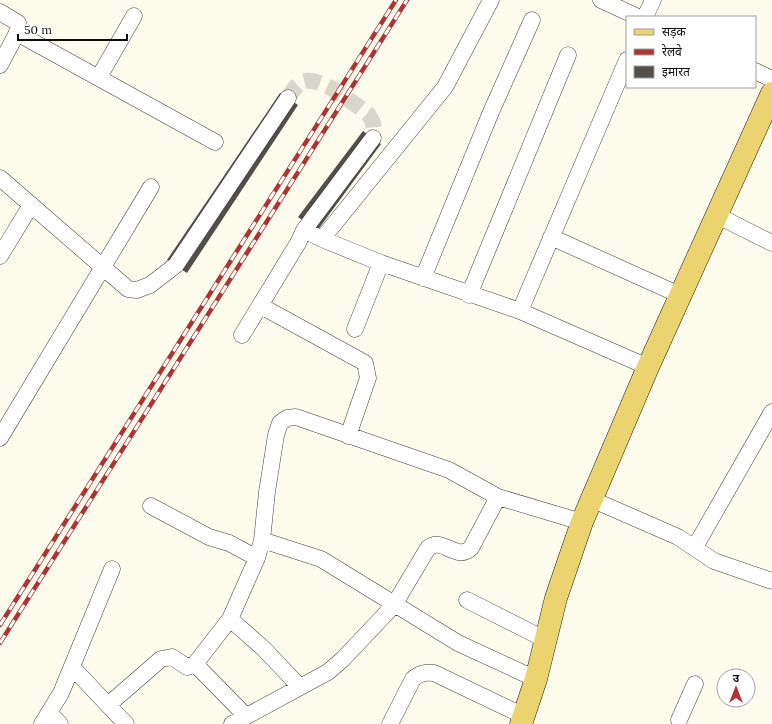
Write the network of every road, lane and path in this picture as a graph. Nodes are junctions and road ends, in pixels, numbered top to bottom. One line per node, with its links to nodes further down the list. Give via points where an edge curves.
1 (491, 0): 26 (street, via 445,87)
2 (601, 0): 6 (street)
3 (653, 0): 7 (street)
4 (0, 12): 9 (street, via 18,23)
5 (134, 16): 14 (street)
6 (636, 16)
7 (645, 16)
8 (532, 20): 31 (street)
9 (17, 33): 12 (street); 14 (street)
10 (568, 55): 32 (street)
11 (626, 62): 25 (street)
12 (0, 65)
13 (756, 71): 15 (street)
14 (99, 77): 19 (street)
15 (772, 79)
16 (772, 93): 23 (main road)
17 (288, 98): 30 (street, via 176,265 150,285 137,290 128,289)
18 (373, 138): 24 (street)
19 (215, 142)
20 (0, 178): 22 (street)
21 (151, 187): 30 (street)
22 (31, 205): 28 (street); 30 (street)
23 (718, 216): 27 (street); 33 (main road)
24 (304, 230): 26 (street); 34 (street)
25 (551, 237): 33 (street); 35 (street)
26 (322, 239): 29 (street)
27 (772, 243)
28 (0, 256)
29 (381, 262): 31 (street); 36 (street)
30 (103, 267): 41 (street)
31 (423, 278): 32 (street)
32 (469, 295): 35 (street)
33 (682, 296): 38 (main road)
34 (261, 306): 37 (street); 40 (street, via 365,363 368,378)
35 (520, 311): 38 (street)
36 (355, 329)
37 (242, 335)
38 (648, 367): 43 (main road)
39 (772, 412): 47 (street)
40 (348, 436): 42 (street, via 449,470); 46 (street, via 296,417 287,418 280,423 268,485)
41 (0, 438)
42 (498, 497): 45 (street); 52 (street, via 471,548 461,553 440,544 433,544 428,548)
43 (591, 499): 45 (main road); 47 (street)
44 (151, 506): 48 (street, via 209,537 228,543)
45 (582, 522): 54 (main road, via 556,598)
46 (262, 540): 48 (street); 52 (street, via 321,559)
47 (695, 547): 50 (street, via 719,563)
48 (257, 558): 53 (street)
49 (112, 569): 56 (street)
50 (772, 581)
51 (467, 600): 54 (street)
52 (394, 605): 57 (street, via 458,643); 59 (street, via 343,659 328,672)
53 (230, 619): 55 (street); 59 (street, via 264,649)
54 (546, 640): 57 (main road)
55 (195, 664): 60 (street, via 187,667 172,657 161,659); 61 (street)
56 (72, 667): 60 (street); 62 (street)
57 (536, 679): 63 (main road)
58 (695, 684): 64 (street)
59 (300, 687): 61 (street)
60 (108, 705): 65 (street)
61 (248, 719)
62 (50, 720)
63 (522, 720): 66 (street, via 434,673 427,672 413,679)
64 (682, 723)
65 (126, 724)
66 (390, 724)

